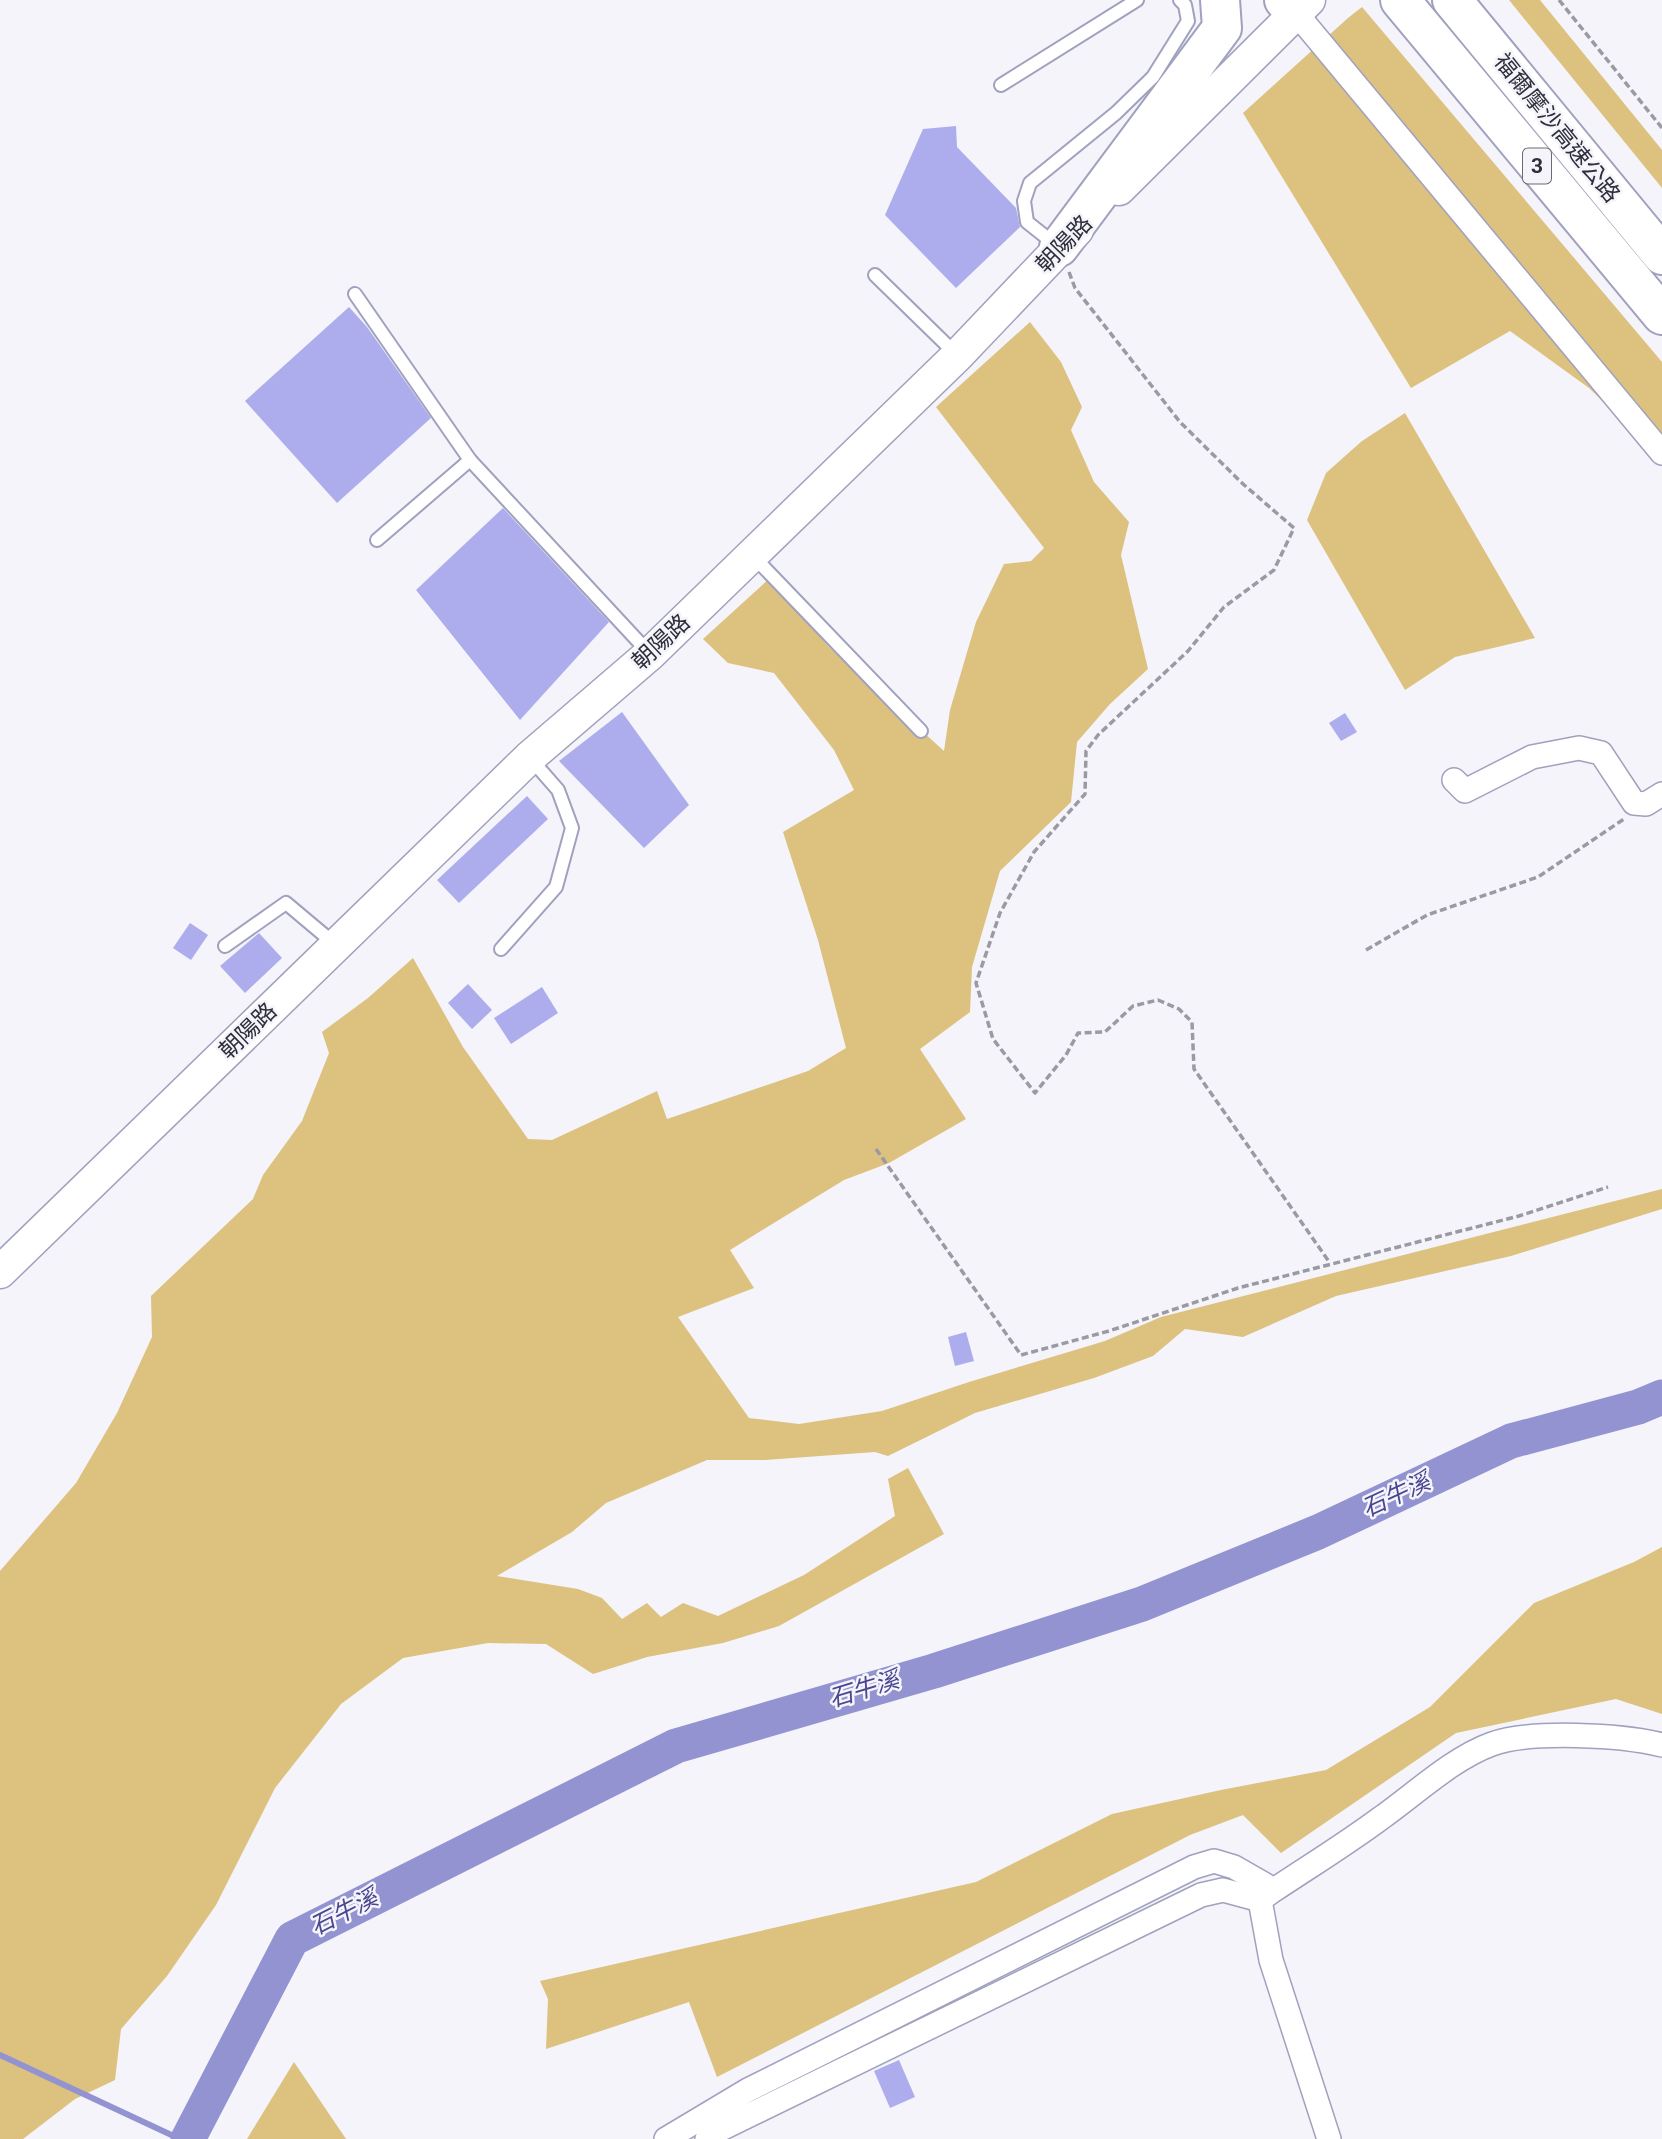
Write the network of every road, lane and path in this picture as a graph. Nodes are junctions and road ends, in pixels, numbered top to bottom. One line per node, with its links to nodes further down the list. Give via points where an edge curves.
1 (1137, 0): 8 (lane)
2 (1180, 0): 10 (lane, via 1188,21 1153,78 1030,183 1024,201 1027,222)
3 (1220, 0): 10 (highway, via 1222,28)
4 (1452, 0): 11 (highway, 福爾摩沙高速公路 / 3)
5 (1559, 0): 9 (path)
6 (1296, 4): 10 (main road, 朝陽路); 16 (street)
7 (1406, 8): 14 (highway, 福爾摩沙高速公路 / 3)
8 (1001, 85)
9 (1662, 128)
10 (1059, 247): 15 (main road, 朝陽路); 31 (path, via 1075,288 1180,422 1294,528 1274,570 1224,607 1188,651 1098,734 1086,751 1085,794 1034,852 1000,912 976,983 993,1039 1035,1093 1078,1033 1105,1032 1133,1006 1158,1000 1179,1009 1192,1021 1194,1069)
11 (1662, 255)
12 (875, 275): 15 (lane)
13 (355, 294): 17 (lane)
14 (1662, 316)
15 (958, 355): 19 (main road, 朝陽路)
16 (1662, 453)
17 (470, 460): 18 (lane); 20 (lane)
18 (377, 540)
19 (752, 555): 20 (main road, 朝陽路); 21 (lane)
20 (650, 654): 22 (main road, 朝陽路)
21 (921, 731)
22 (530, 757): 25 (main road, 朝陽路); 27 (lane, via 558,790 572,828 556,887)
23 (1454, 780): 24 (street, via 1465,791 1532,757 1579,748 1601,753 1634,803)
24 (1654, 799): 28 (path, via 1538,877 1427,915)
25 (337, 945): 26 (lane, via 286,903); 32 (main road, 朝陽路)
26 (225, 946)
27 (501, 949)
28 (1366, 950)
29 (876, 1149): 31 (path, via 1021,1355)
30 (1608, 1187): 31 (path, via 1519,1216)
31 (1330, 1263)
32 (0, 1272)
33 (1662, 1745): 34 (street, via 1603,1736 1517,1737 1492,1744 1466,1756)
34 (1267, 1895): 35 (street, via 1234,1867 1214,1861 1194,1867 748,2090); 36 (street, via 1223,1890 1201,1895); 37 (street, via 1271,1960)
35 (666, 2139)
36 (707, 2139)
37 (1329, 2139)

